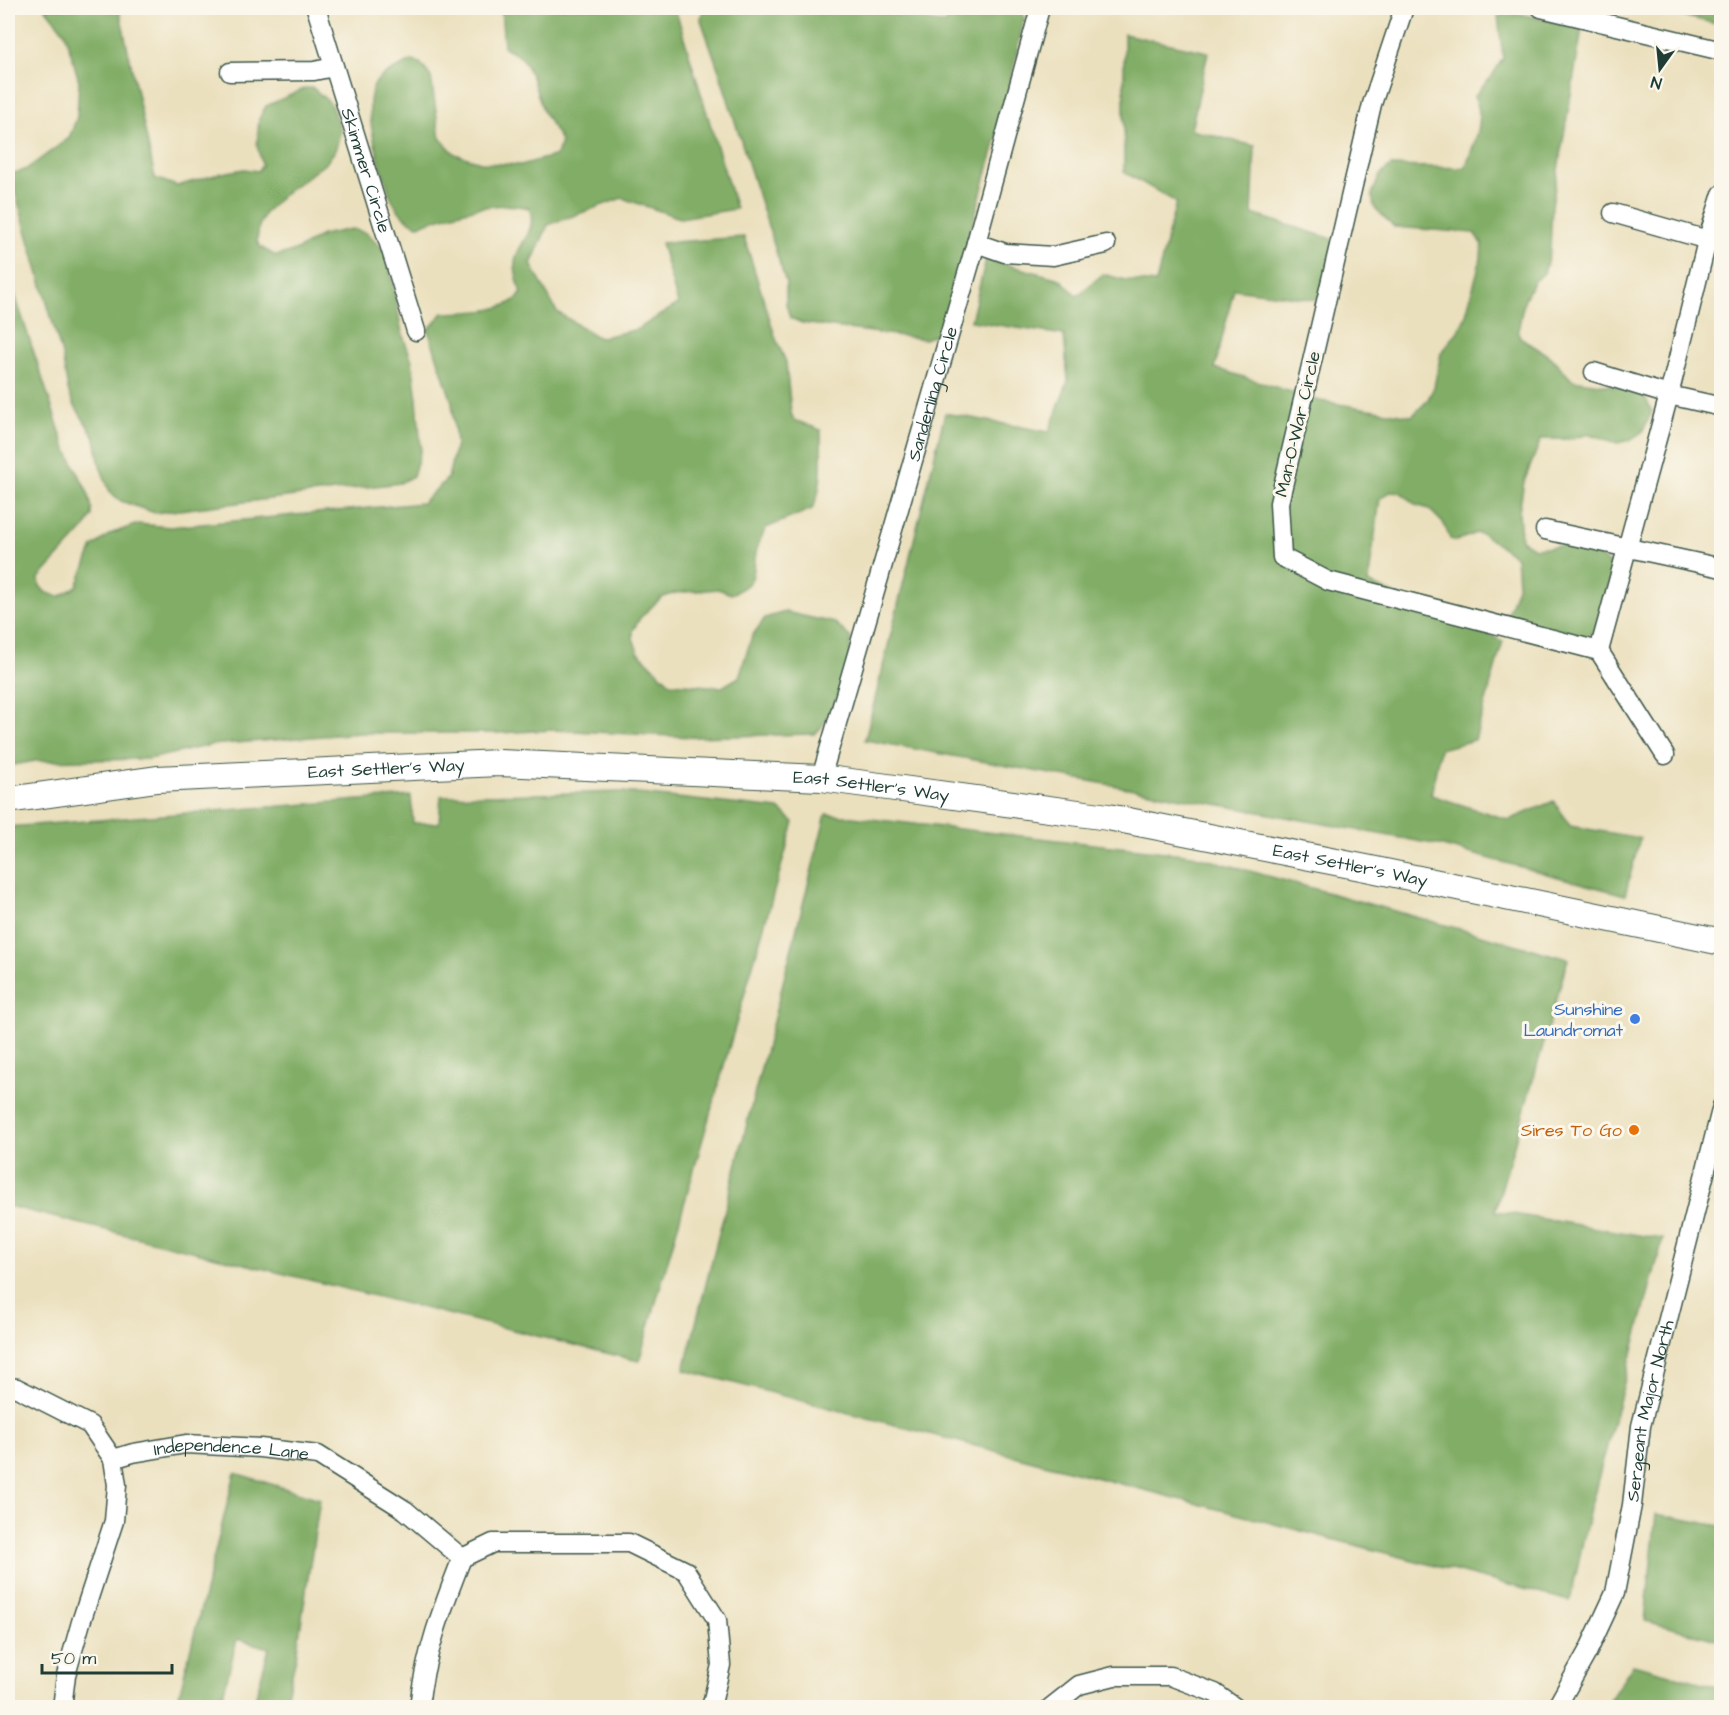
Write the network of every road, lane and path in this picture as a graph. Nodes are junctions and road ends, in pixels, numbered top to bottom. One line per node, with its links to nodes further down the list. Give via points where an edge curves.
1 (316, 8): 6 (street, Skimmer Circle)
2 (1040, 8): 11 (street, Sanderling Circle)
3 (1404, 8): 20 (street, Man-O-War Circle, via 1372,104 1279,503 1282,556 1328,581)
4 (1541, 8): 5 (street)
5 (1722, 51)
6 (334, 67): 7 (street, via 314,71); 13 (street, Skimmer Circle)
7 (230, 72)
8 (1722, 194): 10 (street)
9 (1613, 213): 10 (street)
10 (1714, 242): 15 (street)
11 (976, 243): 12 (street, via 1005,253 1053,256); 22 (street, Sanderling Circle)
12 (1106, 244)
13 (416, 331)
14 (1594, 372): 15 (street)
15 (1669, 395): 16 (street); 18 (street)
16 (1722, 406)
17 (1545, 530): 18 (street)
18 (1626, 549): 19 (street); 20 (street)
19 (1722, 568)
20 (1599, 651): 21 (street)
21 (1665, 755)
22 (820, 778): 23 (main road, East Settler's Way, via 499,762 157,779); 24 (main road, East Settler's Way, via 1108,817)
23 (8, 800)
24 (1722, 942)
25 (1722, 1106): 34 (street, Sergeant Major North, via 1641,1426 1632,1505 1615,1593)
26 (8, 1387): 27 (street, via 90,1425)
27 (113, 1459): 28 (street, Independence Lane, via 186,1444 318,1455 405,1510); 29 (street, via 117,1485 114,1521 66,1675)
28 (462, 1557): 30 (street, via 422,1680); 31 (street, via 493,1543 629,1543 686,1571 717,1620 721,1665)
29 (62, 1707)
30 (420, 1707)
31 (711, 1707)
32 (1050, 1707): 33 (street, via 1079,1685 1114,1676 1170,1676 1215,1693)
33 (1236, 1707)
34 (1557, 1707)

